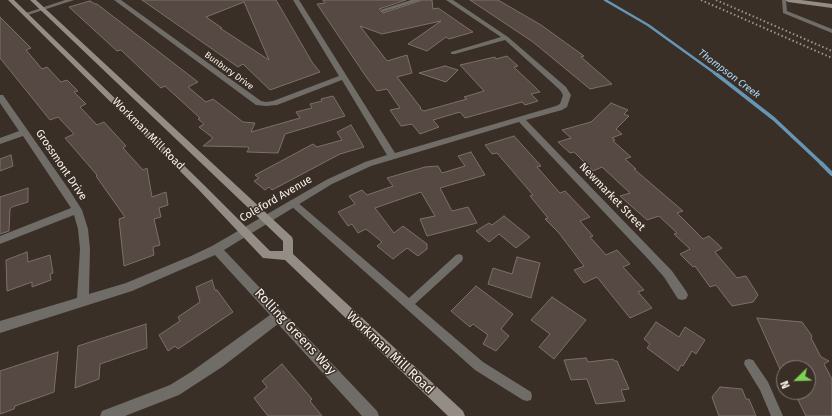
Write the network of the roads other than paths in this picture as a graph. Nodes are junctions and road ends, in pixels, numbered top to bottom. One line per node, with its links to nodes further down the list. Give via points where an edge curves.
1 (11, 0): 13 (main road, Workman Mill Road)
2 (33, 0): 11 (main road, Workman Mill Road)
3 (71, 0): 11 (street)
4 (117, 0): 17 (street, Bunbury Drive, via 259,103 274,103)
5 (296, 0): 17 (street)
6 (418, 0): 12 (street)
7 (449, 0): 15 (street)
8 (784, 0): 14 (lane, via 784,12)
9 (788, 0): 10 (main road)
10 (832, 6)
11 (42, 9): 13 (street); 25 (main road, Workman Mill Road)
12 (383, 10)
13 (26, 14): 26 (main road, Workman Mill Road, via 202,187)
14 (832, 31)
15 (506, 38): 16 (street); 19 (street, Coleford Avenue, via 567,95 564,105 559,108)
16 (453, 54)
17 (343, 77): 22 (street)
18 (0, 98): 20 (street, Grossmont Drive)
19 (520, 119): 22 (street, Coleford Avenue); 31 (street, Newmarket Street, via 654,257)
20 (24, 132): 21 (street); 24 (street, Grossmont Drive)
21 (0, 141)
22 (392, 156): 23 (street, Coleford Avenue, via 329,182)
23 (293, 204): 25 (street, Coleford Avenue); 33 (lane)
24 (77, 210): 27 (street); 32 (street, Grossmont Drive, via 83,229 85,249)
25 (266, 219): 26 (street, Coleford Avenue); 29 (main road, Workman Mill Road, via 288,240)
26 (244, 232): 28 (street, Coleford Avenue); 29 (main road, Workman Mill Road, via 266,255)
27 (0, 240)
28 (216, 249): 32 (street, Coleford Avenue, via 128,287); 34 (street, Rolling Greens Way)
29 (288, 256): 40 (main road, Workman Mill Road)
30 (459, 258): 33 (lane)
31 (682, 294)
32 (83, 301): 35 (street, Coleford Avenue)
33 (408, 305): 37 (lane, via 479,366)
34 (280, 315): 38 (street, via 217,363 174,390); 39 (street, Rolling Greens Way)
35 (0, 327)
36 (749, 364): 41 (lane, via 764,386)
37 (527, 396)
38 (107, 416)
39 (372, 416)
40 (458, 416)
41 (777, 416)

